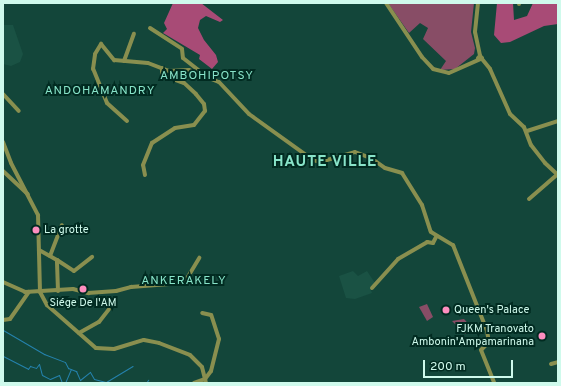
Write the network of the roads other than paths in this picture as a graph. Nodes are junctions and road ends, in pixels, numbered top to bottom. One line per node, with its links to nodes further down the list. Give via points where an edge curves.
1 (386, 3): 5 (street, via 433,69 448,73)
2 (478, 3): 5 (street, via 475,32)
3 (150, 28): 8 (street, via 182,49 183,58)
4 (134, 34): 6 (street)
5 (480, 58): 13 (street, via 490,69 510,114)
6 (124, 61): 7 (street, via 136,61); 11 (street, via 108,56 105,46 101,44 95,54 93,69 107,103)
7 (162, 68): 8 (street, via 169,72 189,70); 16 (street, via 162,74 184,83 192,90 202,100 205,111 194,125 175,128 152,143 143,165)
8 (208, 78): 21 (street, via 219,82 239,105 262,125 313,160 320,162 355,152 371,158 385,168 402,173 422,205 429,228)
9 (3, 94): 10 (street)
10 (19, 111)
11 (127, 121)
12 (558, 121): 13 (street)
13 (527, 131): 17 (street, via 540,156)
14 (3, 142): 18 (street)
15 (3, 171): 18 (street)
16 (145, 175)
17 (558, 175): 19 (street)
18 (28, 194): 22 (street, via 39,218)
19 (529, 199)
20 (62, 225): 23 (street)
21 (436, 237): 28 (street, via 433,243 427,242 398,259); 40 (street, via 453,245 488,331 489,342 481,350)
22 (39, 250): 23 (street); 31 (street)
23 (50, 256): 26 (street)
24 (92, 257): 26 (street, via 74,271)
25 (199, 258): 29 (street, via 182,283 108,292)
26 (57, 260): 29 (street)
27 (3, 282): 30 (street, via 15,289)
28 (372, 288)
29 (58, 291): 31 (street)
30 (29, 292): 31 (street); 34 (street, via 10,319)
31 (40, 292): 35 (street, via 47,304)
32 (109, 309): 35 (street, via 99,322)
33 (202, 313): 38 (street, via 211,315 219,339 211,371)
34 (3, 320)
35 (79, 333): 38 (street, via 92,346 100,349 114,349 144,340 169,346 193,357 202,367)
36 (558, 362): 37 (street)
37 (551, 364)
38 (205, 381): 39 (street)
39 (194, 383)
40 (494, 383)

